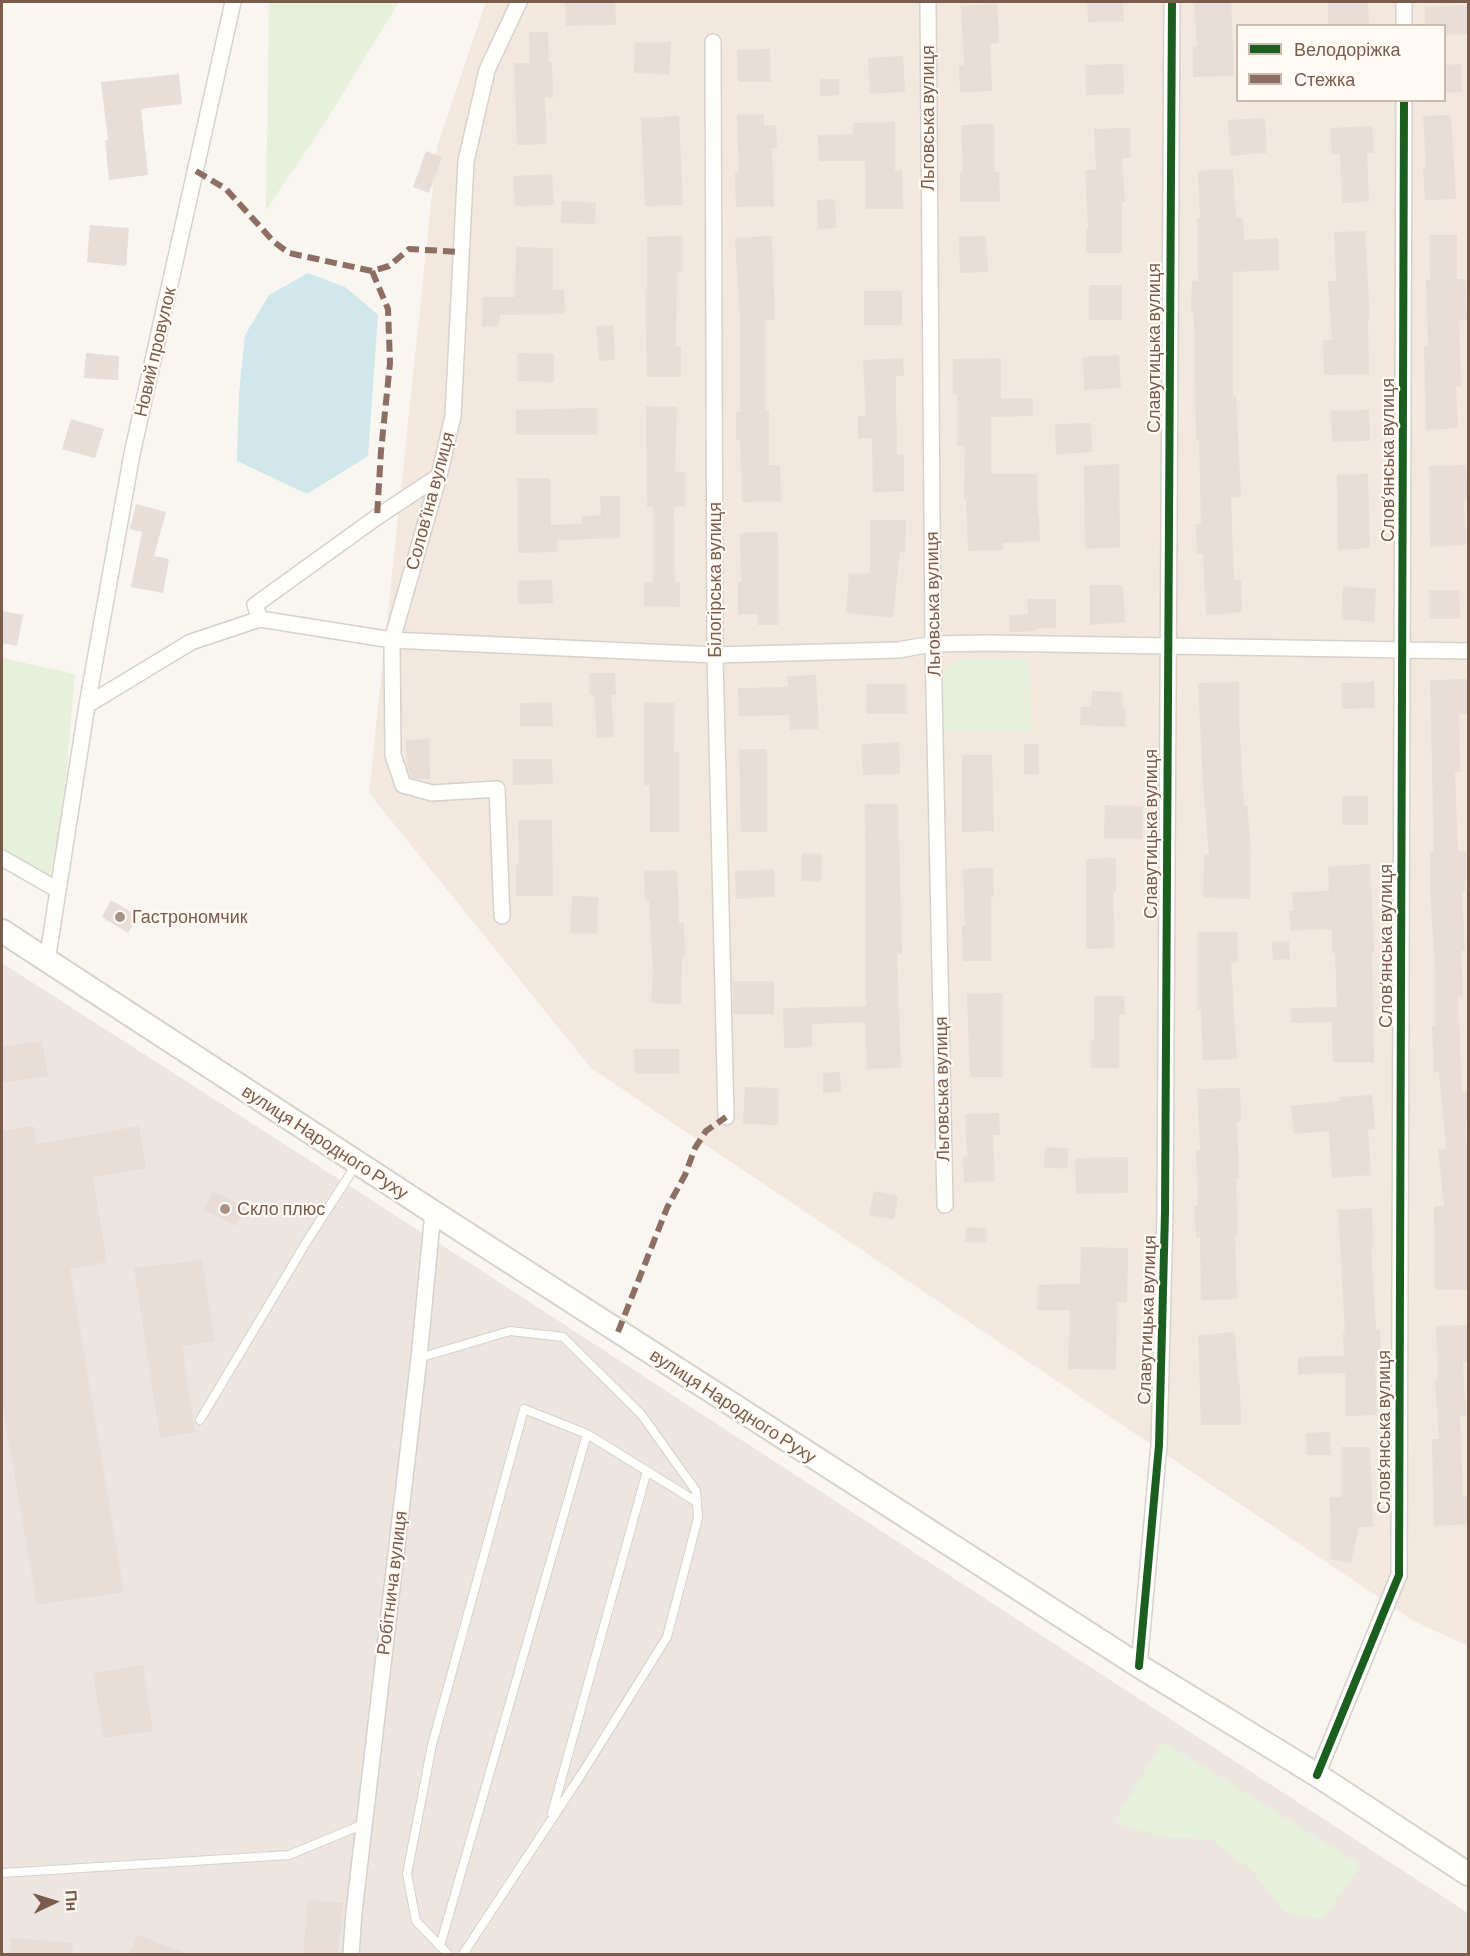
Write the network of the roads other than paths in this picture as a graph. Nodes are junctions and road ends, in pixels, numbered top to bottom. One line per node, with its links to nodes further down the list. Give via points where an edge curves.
1 (233, 2): 17 (street, Новий провулок, via 132,454)
2 (519, 2): 9 (street, Соловʼїна вулиця, via 487,70 466,161 453,416)
3 (927, 2): 12 (street, Льговська вулиця)
4 (1172, 2): 13 (street, Славутицька вулиця)
5 (1404, 2): 6 (street)
6 (1404, 24)
7 (713, 42): 16 (street, Білогірська вулиця)
8 (1404, 102): 14 (street, Словʼянська вулиця)
9 (439, 476): 10 (street, via 255,605); 11 (street, Соловʼїна вулиця)
10 (260, 619): 11 (street); 17 (street, via 191,642)
11 (392, 640): 16 (street); 20 (street, Соловʼїна вулиця, via 393,755 403,785 432,793 497,789)
12 (933, 644): 13 (street); 16 (street, via 898,650); 25 (street, Льговська вулиця)
13 (1167, 645): 14 (street); 32 (street, Славутицька вулиця, via 1165,1213 1159,1445)
14 (1402, 650): 15 (street); 33 (street, Словʼянська вулиця, via 1399,1575)
15 (1468, 651)
16 (715, 655): 23 (street, Білогірська вулиця)
17 (87, 705): 19 (street, Новий провулок)
18 (2, 858): 19 (street)
19 (58, 890): 22 (street, Новий провулок)
20 (502, 916)
21 (2, 931): 22 (main road, вулиця Народного Руху)
22 (47, 961): 24 (main road, вулиця Народного Руху)
23 (726, 1117)
24 (357, 1163): 26 (main road, вулиця Народного Руху); 28 (lane)
25 (945, 1205)
26 (433, 1212): 27 (street, Робітнича вулиця); 32 (main road, вулиця Народного Руху)
27 (419, 1358): 31 (lane, via 510,1331 563,1337 641,1414 696,1491); 35 (street, Робітнича вулиця)
28 (200, 1420)
29 (587, 1434): 30 (lane); 38 (lane); 38 (lane, via 524,1409 432,1745 406,1874 416,1921)
30 (647, 1471): 31 (lane); 34 (lane)
31 (697, 1502): 34 (lane, via 698,1518 668,1637)
32 (1139, 1666): 33 (main road, вулиця Народного Руху)
33 (1317, 1775): 37 (main road, вулиця Народного Руху)
34 (549, 1822): 41 (lane)
35 (364, 1824): 36 (lane, via 289,1855); 39 (street, Робітнича вулиця)
36 (2, 1873)
37 (1468, 1874)
38 (440, 1946): 40 (lane)
39 (351, 1954)
40 (448, 1954)
41 (463, 1954)

